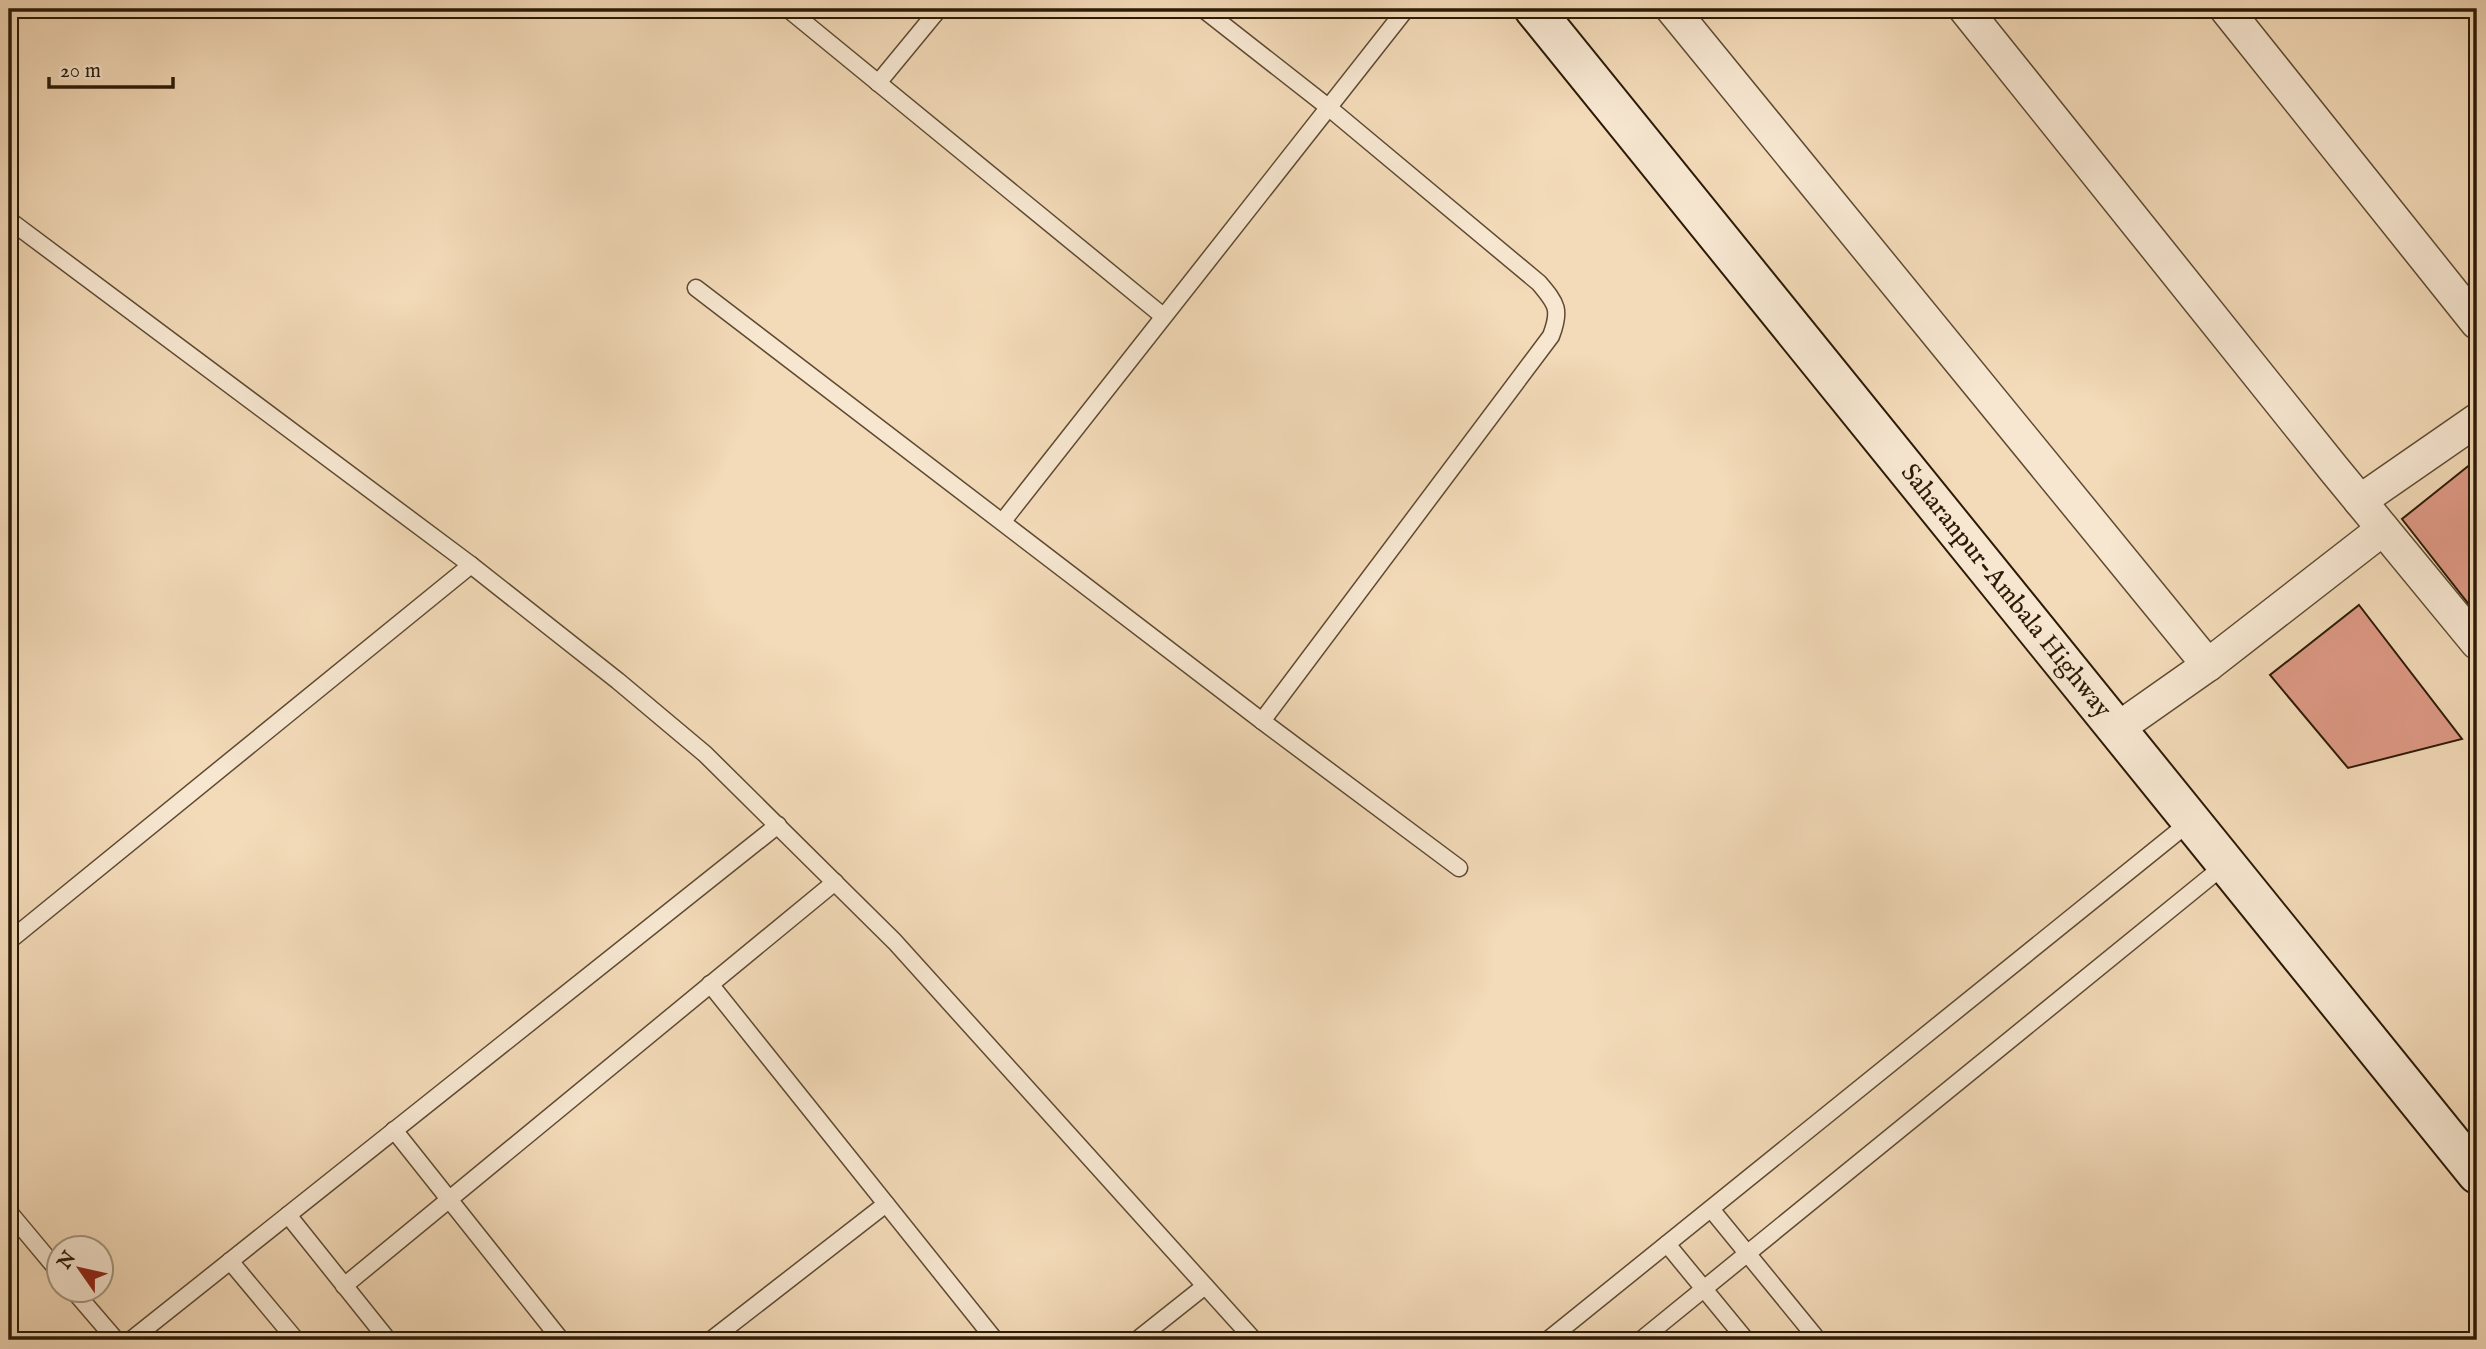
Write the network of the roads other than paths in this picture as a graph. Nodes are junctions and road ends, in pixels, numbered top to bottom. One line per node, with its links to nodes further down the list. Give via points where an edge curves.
1 (788, 9): 9 (lane)
2 (939, 9): 9 (lane)
3 (1203, 9): 10 (lane)
4 (1406, 9): 10 (lane)
5 (1534, 9): 23 (main road, Saharanpur-Ambala Highway)
6 (1672, 9): 21 (street)
7 (1965, 9): 16 (street)
8 (2226, 9): 14 (street)
9 (878, 83): 13 (lane)
10 (1328, 107): 13 (lane); 22 (lane, via 1539,283 1552,298 1558,317 1551,336)
11 (9, 220): 19 (lane)
12 (696, 288): 17 (lane)
13 (1163, 316): 17 (lane)
14 (2476, 321)
15 (2477, 420): 16 (street)
16 (2360, 501): 18 (street)
17 (1003, 521): 22 (lane)
18 (2383, 529): 20 (street); 21 (street)
19 (471, 565): 25 (lane, via 705,754); 29 (lane)
20 (2477, 643)
21 (2208, 665): 23 (street)
22 (1262, 721): 27 (lane)
23 (2117, 729): 24 (main road, Saharanpur-Ambala Highway)
24 (2191, 821): 26 (main road, Saharanpur-Ambala Highway); 35 (lane)
25 (778, 825): 28 (lane); 31 (lane)
26 (2226, 864): 32 (main road, Saharanpur-Ambala Highway); 39 (lane)
27 (1459, 868)
28 (835, 881): 30 (lane); 43 (lane)
29 (9, 941)
30 (710, 984): 33 (lane); 34 (lane)
31 (394, 1130): 33 (lane); 37 (lane)
32 (2477, 1174)
33 (448, 1200): 42 (lane); 50 (lane)
34 (886, 1204): 51 (lane); 52 (lane)
35 (1711, 1209): 38 (lane); 39 (lane)
36 (9, 1212): 40 (lane)
37 (288, 1215): 41 (lane); 42 (lane)
38 (1667, 1244): 44 (lane); 55 (lane)
39 (1747, 1254): 44 (lane); 58 (lane)
40 (46, 1256)
41 (230, 1261): 47 (lane); 48 (lane)
42 (344, 1286): 49 (lane)
43 (1205, 1286): 53 (lane); 54 (lane)
44 (1704, 1289): 56 (lane); 57 (lane)
45 (85, 1304): 46 (lane)
46 (116, 1340)
47 (131, 1340)
48 (296, 1340)
49 (388, 1340)
50 (561, 1340)
51 (711, 1340)
52 (995, 1340)
53 (1137, 1340)
54 (1254, 1340)
55 (1548, 1340)
56 (1641, 1340)
57 (1746, 1340)
58 (1818, 1340)

